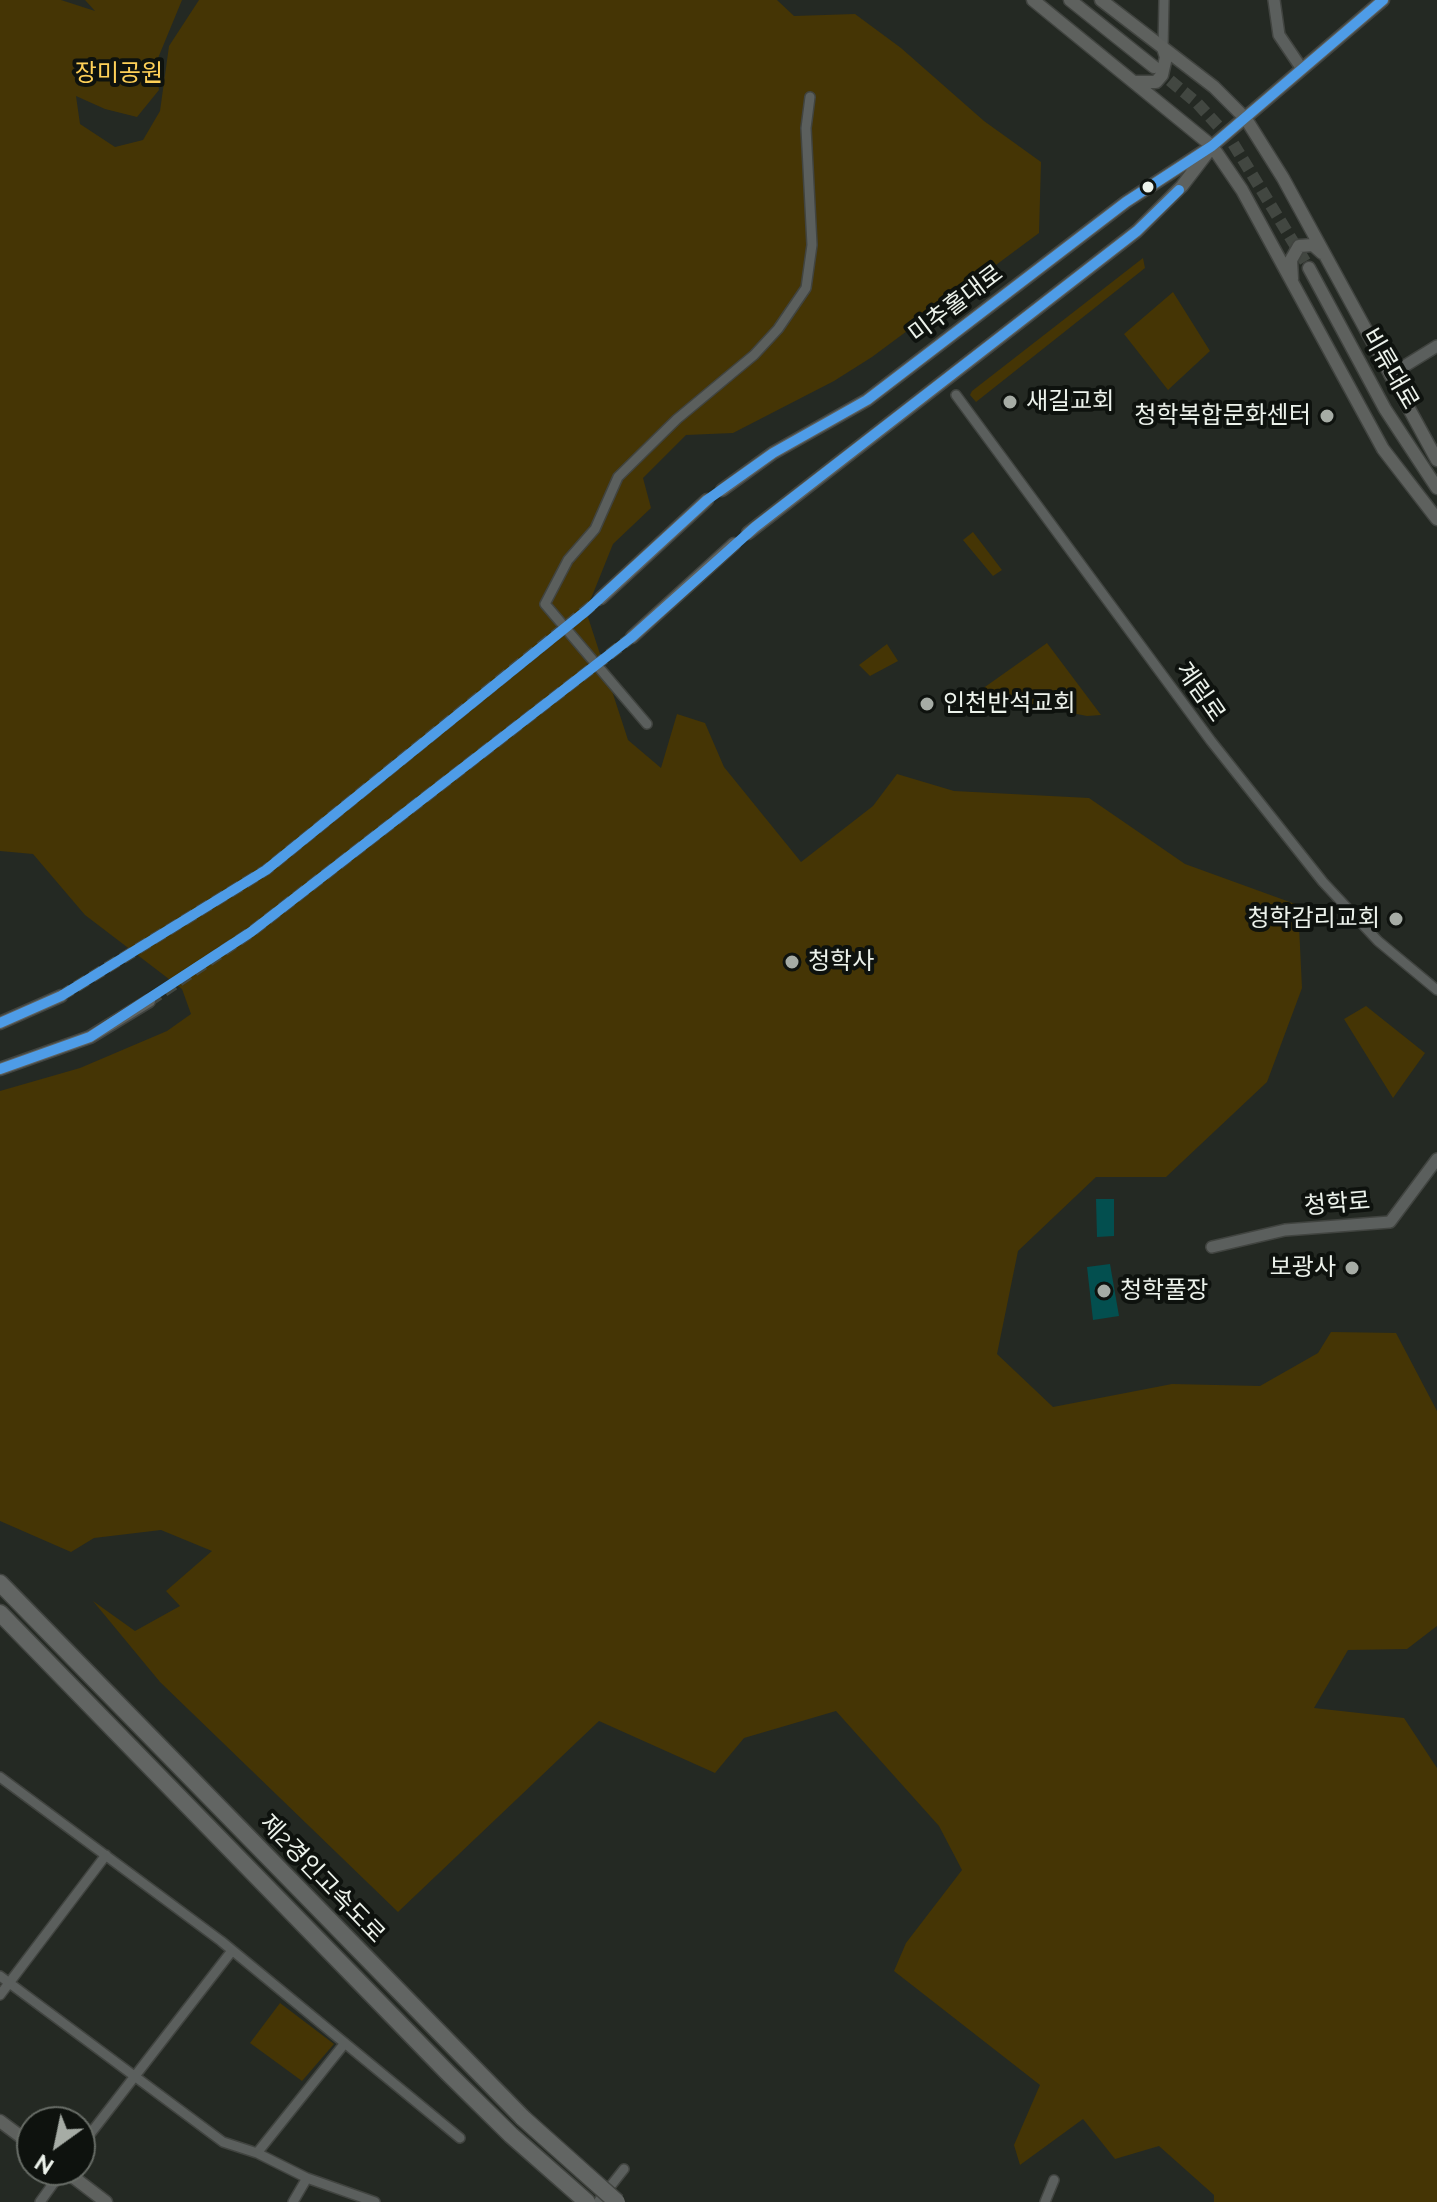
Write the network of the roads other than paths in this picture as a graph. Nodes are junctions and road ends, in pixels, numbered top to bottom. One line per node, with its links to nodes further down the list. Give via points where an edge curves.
1 (1033, 0): 10 (main road)
2 (1070, 0): 8 (main road)
3 (1101, 0): 7 (main road)
4 (1164, 0): 7 (street)
5 (1274, 0): 9 (street, via 1279,35)
6 (1383, 0): 9 (main road, 미추홀대로)
7 (1163, 48): 10 (main road, via 1162,75 1156,82); 12 (main road)
8 (1154, 67)
9 (1302, 69): 12 (main road, 미추홀대로)
10 (1136, 82): 13 (main road)
11 (810, 97): 29 (street, via 806,128 812,245 806,288 754,355 618,477 595,529 568,560 545,604)
12 (1246, 119): 13 (main road, 미추홀대로); 14 (main road)
13 (1212, 146): 16 (main road); 22 (main road, 미추홀대로, via 1126,202 867,400 773,453); 25 (main road, 미추홀대로, via 1137,231)
14 (1324, 256): 16 (main road, via 1313,245 1299,246 1291,260); 18 (main road)
15 (1309, 268): 21 (main road, 비류대로, via 1385,409)
16 (1293, 286): 24 (main road, via 1383,449)
17 (1436, 350): 18 (street)
18 (1390, 375): 20 (main road)
19 (956, 395): 30 (street, 계림로, via 1211,741 1323,882 1378,941)
20 (1437, 460)
21 (1437, 488)
22 (722, 490)
23 (707, 500): 27 (main road)
24 (1437, 519)
25 (748, 533)
26 (734, 544): 28 (main road)
27 (601, 598)
28 (632, 637)
29 (647, 724)
30 (1437, 990)
31 (61, 996): 33 (main road)
32 (149, 1001): 34 (main road, via 90,1037)
33 (0, 1023)
34 (0, 1069)
35 (1437, 1159): 36 (street, 청학로, via 1390,1222 1285,1230)
36 (1212, 1247)
37 (0, 1583): 59 (highway, 제2경인고속도로, bridge, via 523,2118)
38 (0, 1613): 57 (highway, 제2경인고속도로, via 511,2135)
39 (0, 1777): 40 (street)
40 (106, 1855): 41 (street); 43 (street)
41 (231, 1952): 45 (street); 46 (street)
42 (0, 1976): 43 (street)
43 (9, 1983): 44 (street); 46 (street)
44 (0, 1995)
45 (345, 2043): 48 (street); 49 (street)
46 (135, 2076): 47 (street); 49 (street, via 223,2142)
47 (96, 2126)
48 (460, 2138)
49 (257, 2153): 51 (street)
50 (624, 2169): 58 (street)
51 (307, 2178): 55 (street); 56 (street)
52 (1054, 2180): 60 (street)
53 (85, 2186): 54 (main road)
54 (106, 2202)
55 (293, 2202)
56 (375, 2202)
57 (587, 2202)
58 (598, 2202)
59 (617, 2202)
60 (1045, 2202)

